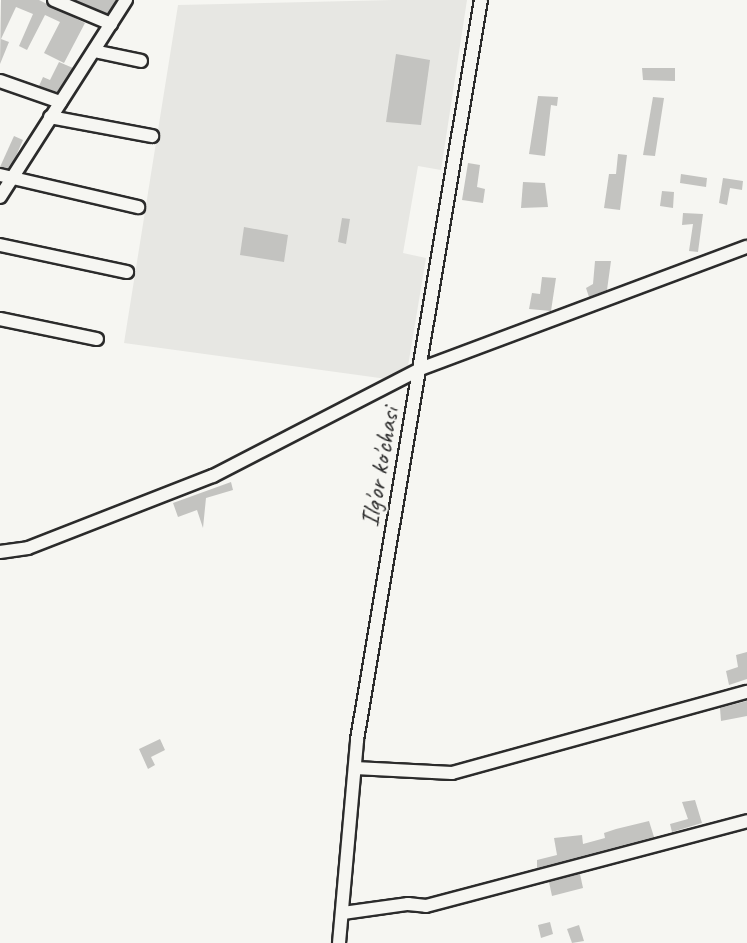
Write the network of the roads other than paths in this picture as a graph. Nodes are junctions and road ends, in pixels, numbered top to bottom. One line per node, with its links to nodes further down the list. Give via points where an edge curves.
1 (54, 0): 4 (street)
2 (126, 0): 4 (street)
3 (481, 0): 19 (street, Ilg'or ko'chasi)
4 (111, 24): 5 (street)
5 (94, 51): 6 (street); 8 (street)
6 (141, 61)
7 (0, 81): 8 (street)
8 (60, 102): 9 (street)
9 (51, 117): 10 (street); 11 (street)
10 (152, 136)
11 (6, 177): 12 (street); 13 (street)
12 (0, 196)
13 (138, 207)
14 (0, 245): 16 (street)
15 (747, 247): 19 (street)
16 (127, 272)
17 (0, 319): 18 (street)
18 (97, 339)
19 (420, 369): 20 (street, via 213,476 28,548); 22 (street, Ilg'or ko'chasi)
20 (0, 552)
21 (747, 692): 22 (street, via 452,774)
22 (355, 768): 24 (street, Ilg'or ko'chasi)
23 (747, 821): 24 (street, via 426,906 408,904)
24 (343, 913): 25 (street, Ilg'or ko'chasi)
25 (339, 943)

